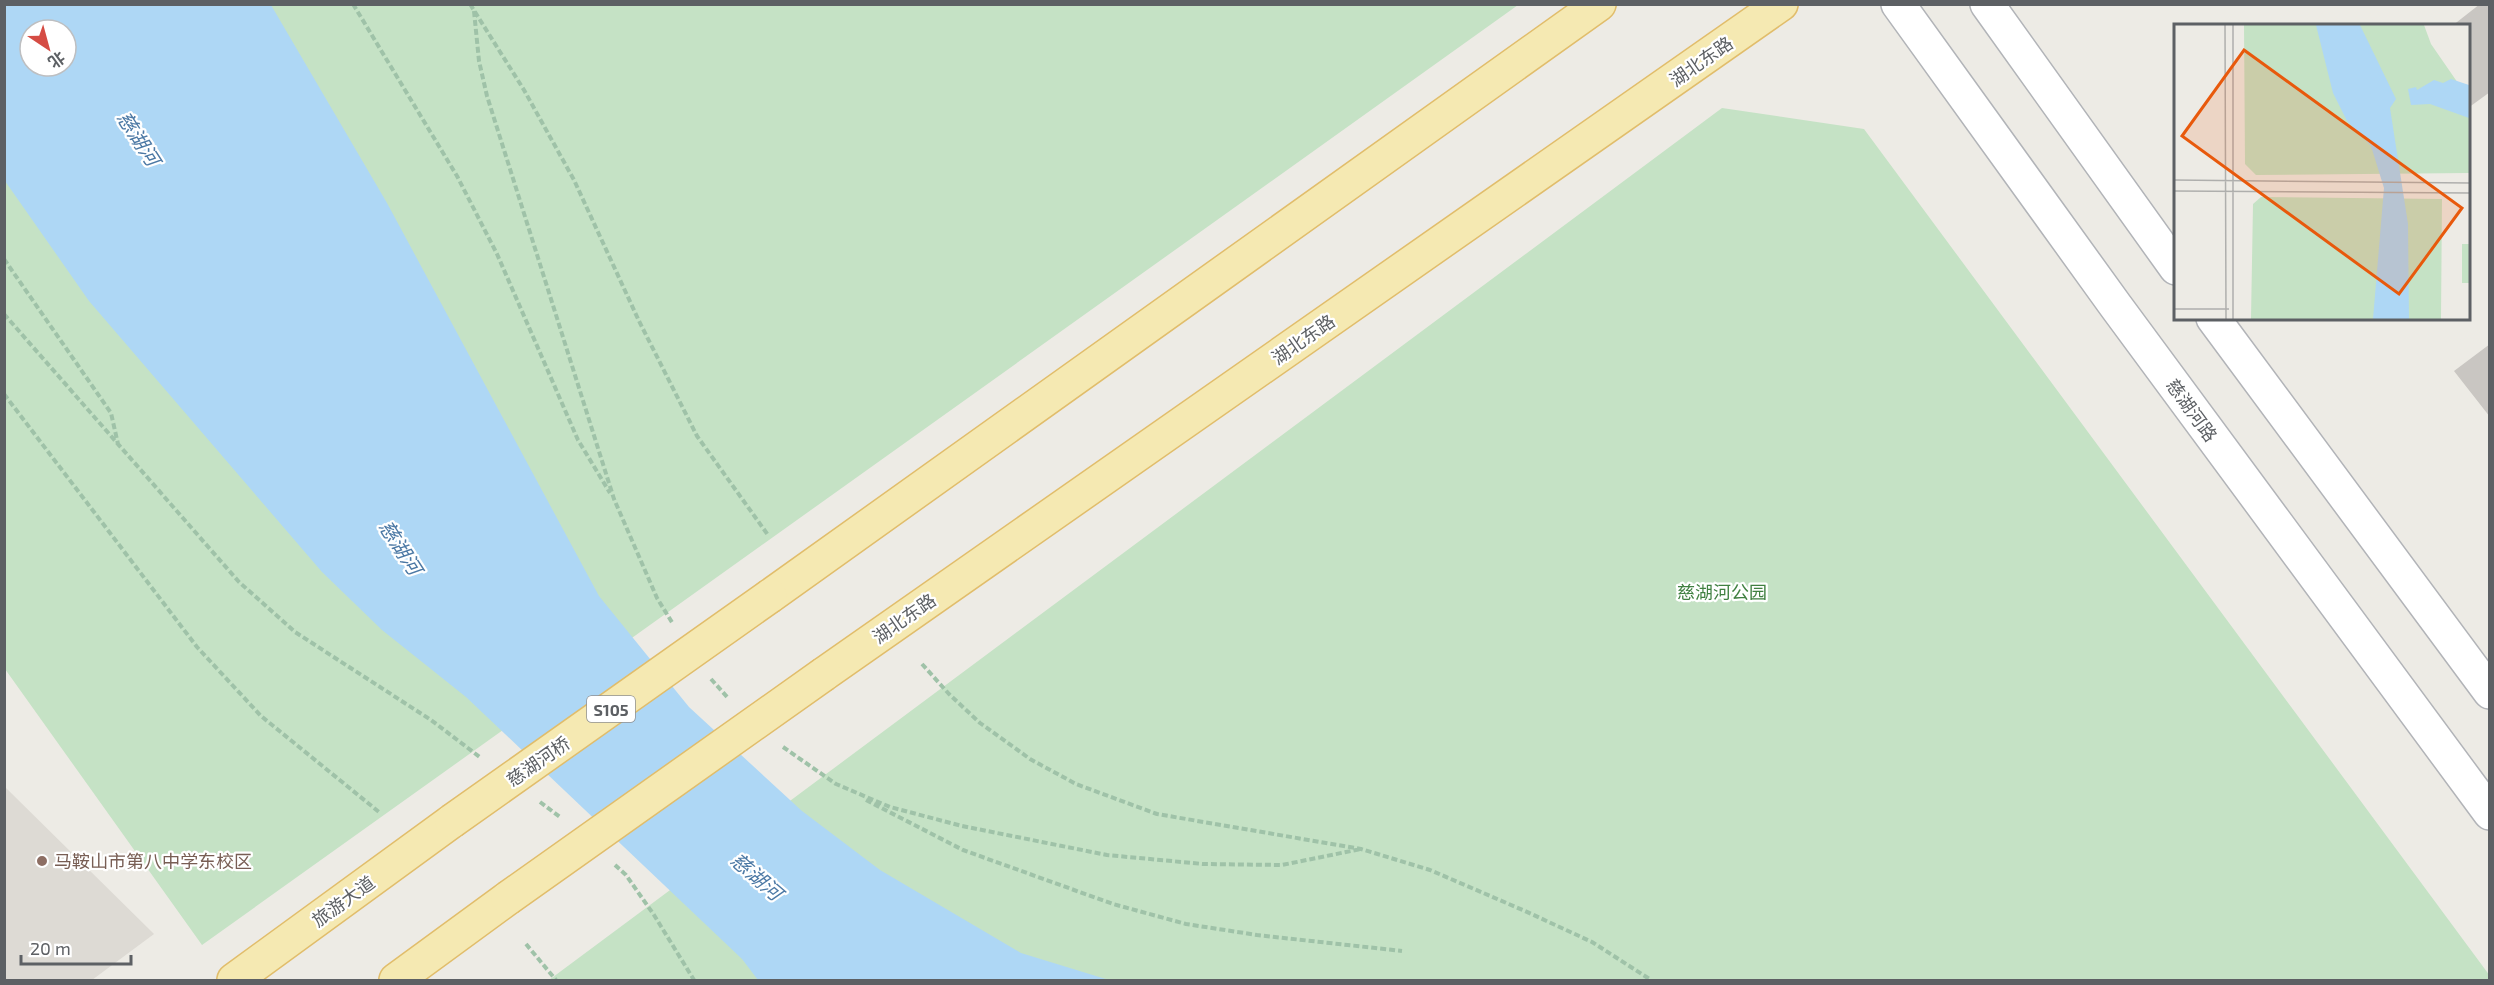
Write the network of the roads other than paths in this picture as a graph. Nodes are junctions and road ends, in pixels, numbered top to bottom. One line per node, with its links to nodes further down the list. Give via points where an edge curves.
1 (1599, 4): 9 (main road, 慈湖河桥 / S105, bridge)
2 (1781, 4): 11 (main road, 湖北东路, bridge, via 824,674)
3 (1898, 4): 8 (main road, 慈湖河路)
4 (1987, 4): 5 (main road)
5 (2174, 265)
6 (2214, 320): 7 (main road)
7 (2490, 692)
8 (2490, 813)
9 (452, 822): 10 (main road, 旅游大道 / S105)
10 (234, 981)
11 (396, 981)

